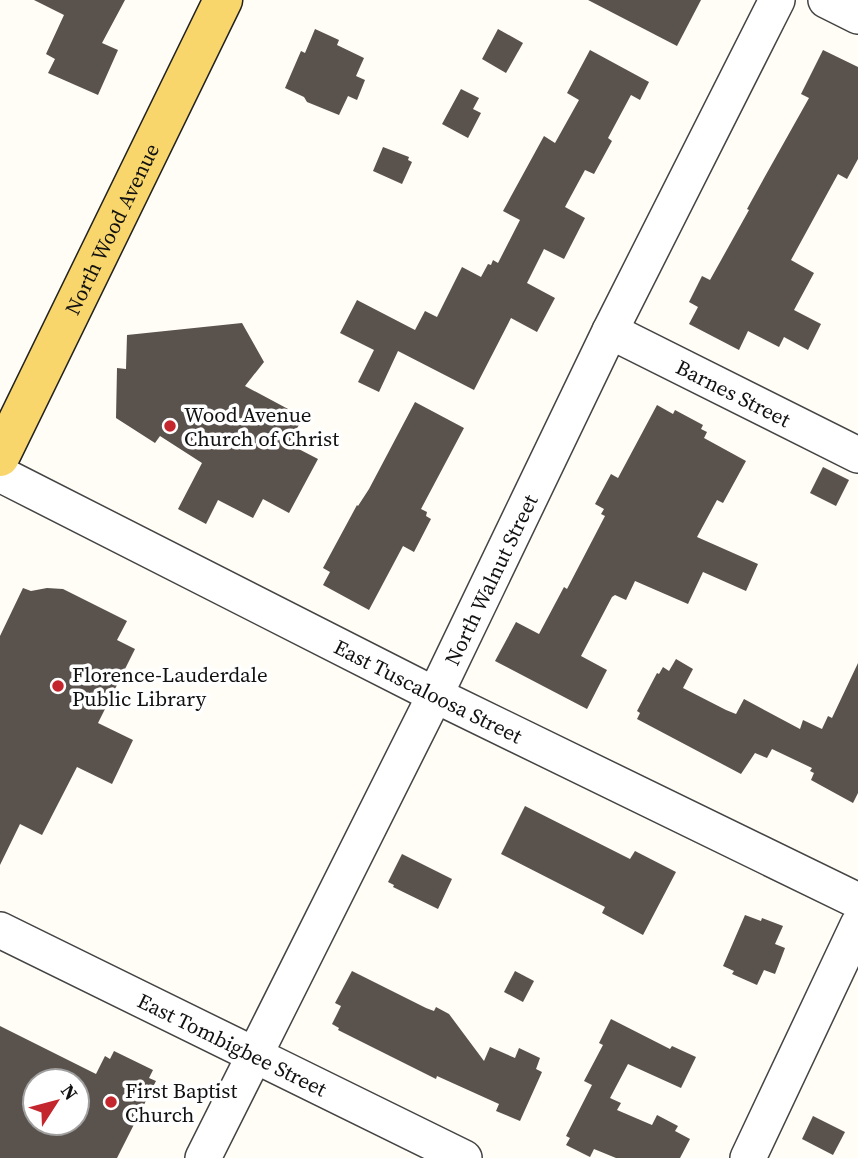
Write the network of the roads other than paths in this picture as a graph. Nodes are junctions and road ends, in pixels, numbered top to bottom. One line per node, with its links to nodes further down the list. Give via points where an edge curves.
1 (223, 0): 7 (main road, North Wood Avenue)
2 (777, 0): 5 (street, North Walnut Street)
3 (826, 0): 4 (street)
4 (858, 16)
5 (610, 331): 6 (street, Barnes Street); 9 (street, North Walnut Street)
6 (858, 455)
7 (0, 457)
8 (0, 474): 9 (street, East Tuscaloosa Street)
9 (435, 695): 10 (street, East Tuscaloosa Street); 13 (street, North Walnut Street)
10 (858, 901)
11 (858, 925): 16 (street)
12 (0, 930): 13 (street, East Tombigbee Street)
13 (255, 1055): 14 (street, North Walnut Street); 15 (street, East Tombigbee Street)
14 (203, 1158)
15 (464, 1158)
16 (748, 1158)

